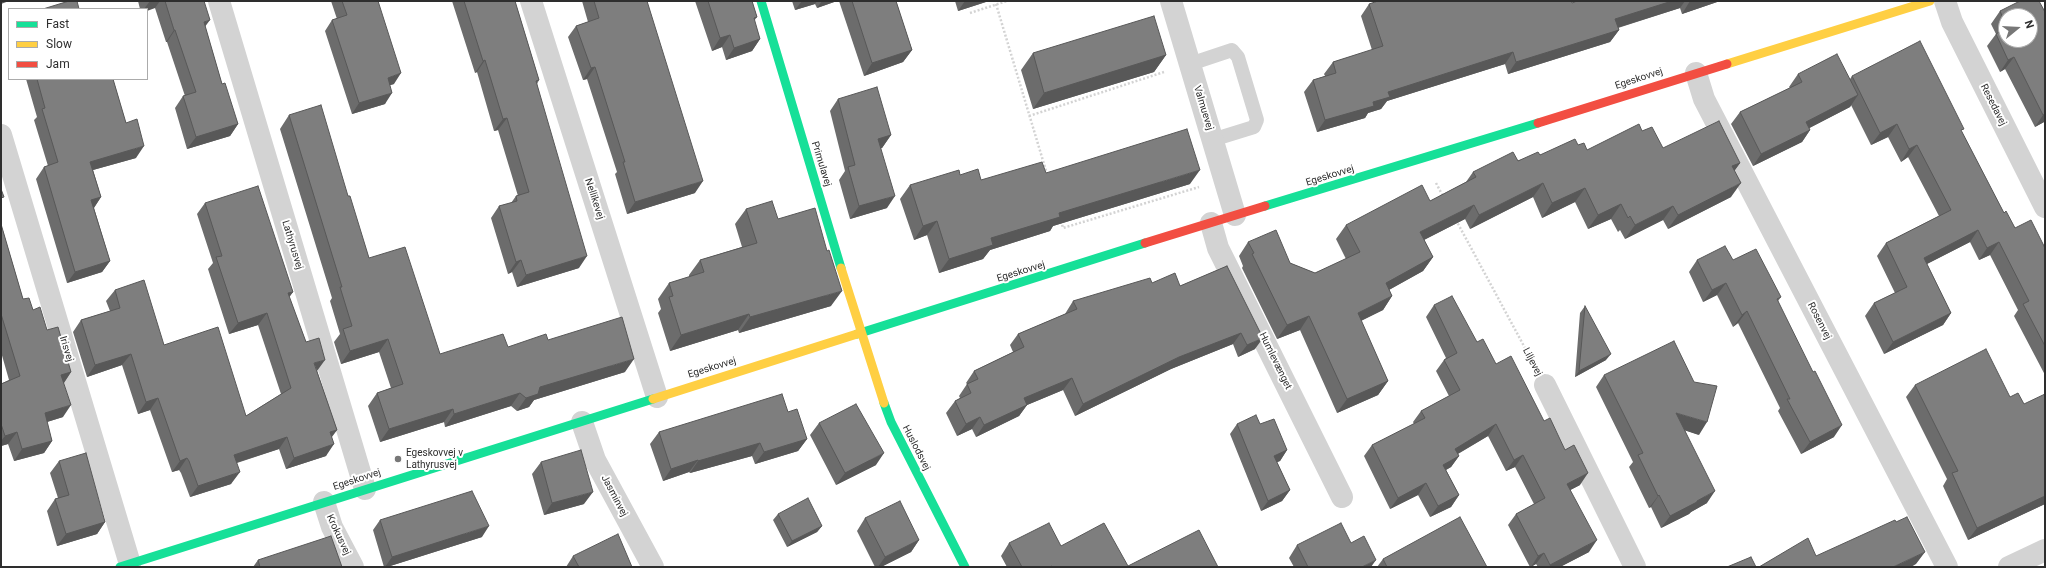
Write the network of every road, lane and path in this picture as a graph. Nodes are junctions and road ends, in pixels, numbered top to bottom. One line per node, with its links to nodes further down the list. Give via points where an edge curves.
1 (219, 1): 28 (street, Lathyrusvej)
2 (531, 1): 26 (street, Nellikevej)
3 (760, 1): 24 (street, Primulavej)
4 (1006, 1): 8 (path)
5 (1171, 1): 10 (street, Valmuevej)
6 (1930, 1): 11 (street, Egeskovvej)
7 (1945, 1): 19 (street, Resedavej, via 1952,22)
8 (996, 4): 9 (path); 12 (path)
9 (970, 12)
10 (1190, 64): 12 (path); 14 (street, Valmuevej); 14 (lane, via 1232,50 1238,57 1256,120 1254,127)
11 (1696, 73): 15 (street, Egeskovvej); 37 (street, Rosenvej, via 1704,99)
12 (1029, 116): 16 (path)
13 (1, 135): 32 (street, Irisvej)
14 (1212, 140): 17 (street, Valmuevej)
15 (1427, 158): 18 (path); 21 (street, Egeskovvej)
16 (1048, 176)
17 (1224, 179): 20 (path, via 1063,228); 21 (street, Valmuevej)
18 (1446, 202)
19 (2045, 207)
20 (1059, 213)
21 (1235, 216): 23 (street, Egeskovvej)
22 (1454, 216): 25 (path, Liljevej)
23 (1211, 224): 24 (street, Egeskovvej); 29 (street, Humlevænget, via 1218,248)
24 (861, 334): 26 (street, Egeskovvej); 35 (street, Huslodsvej, via 891,422)
25 (1545, 385): 36 (street, Liljevej)
26 (657, 397): 27 (street, Egeskovvej)
27 (582, 422): 28 (street, Egeskovvej); 34 (street, Jasminvej, via 595,460)
28 (365, 489): 30 (street, Egeskovvej)
29 (1342, 497)
30 (324, 502): 32 (street, Egeskovvej); 33 (street, Krokusvej, via 332,527)
31 (2045, 550): 38 (street)
32 (125, 565)
33 (354, 567)
34 (652, 567)
35 (965, 567)
36 (1635, 567)
37 (1947, 567)
38 (2009, 567)

